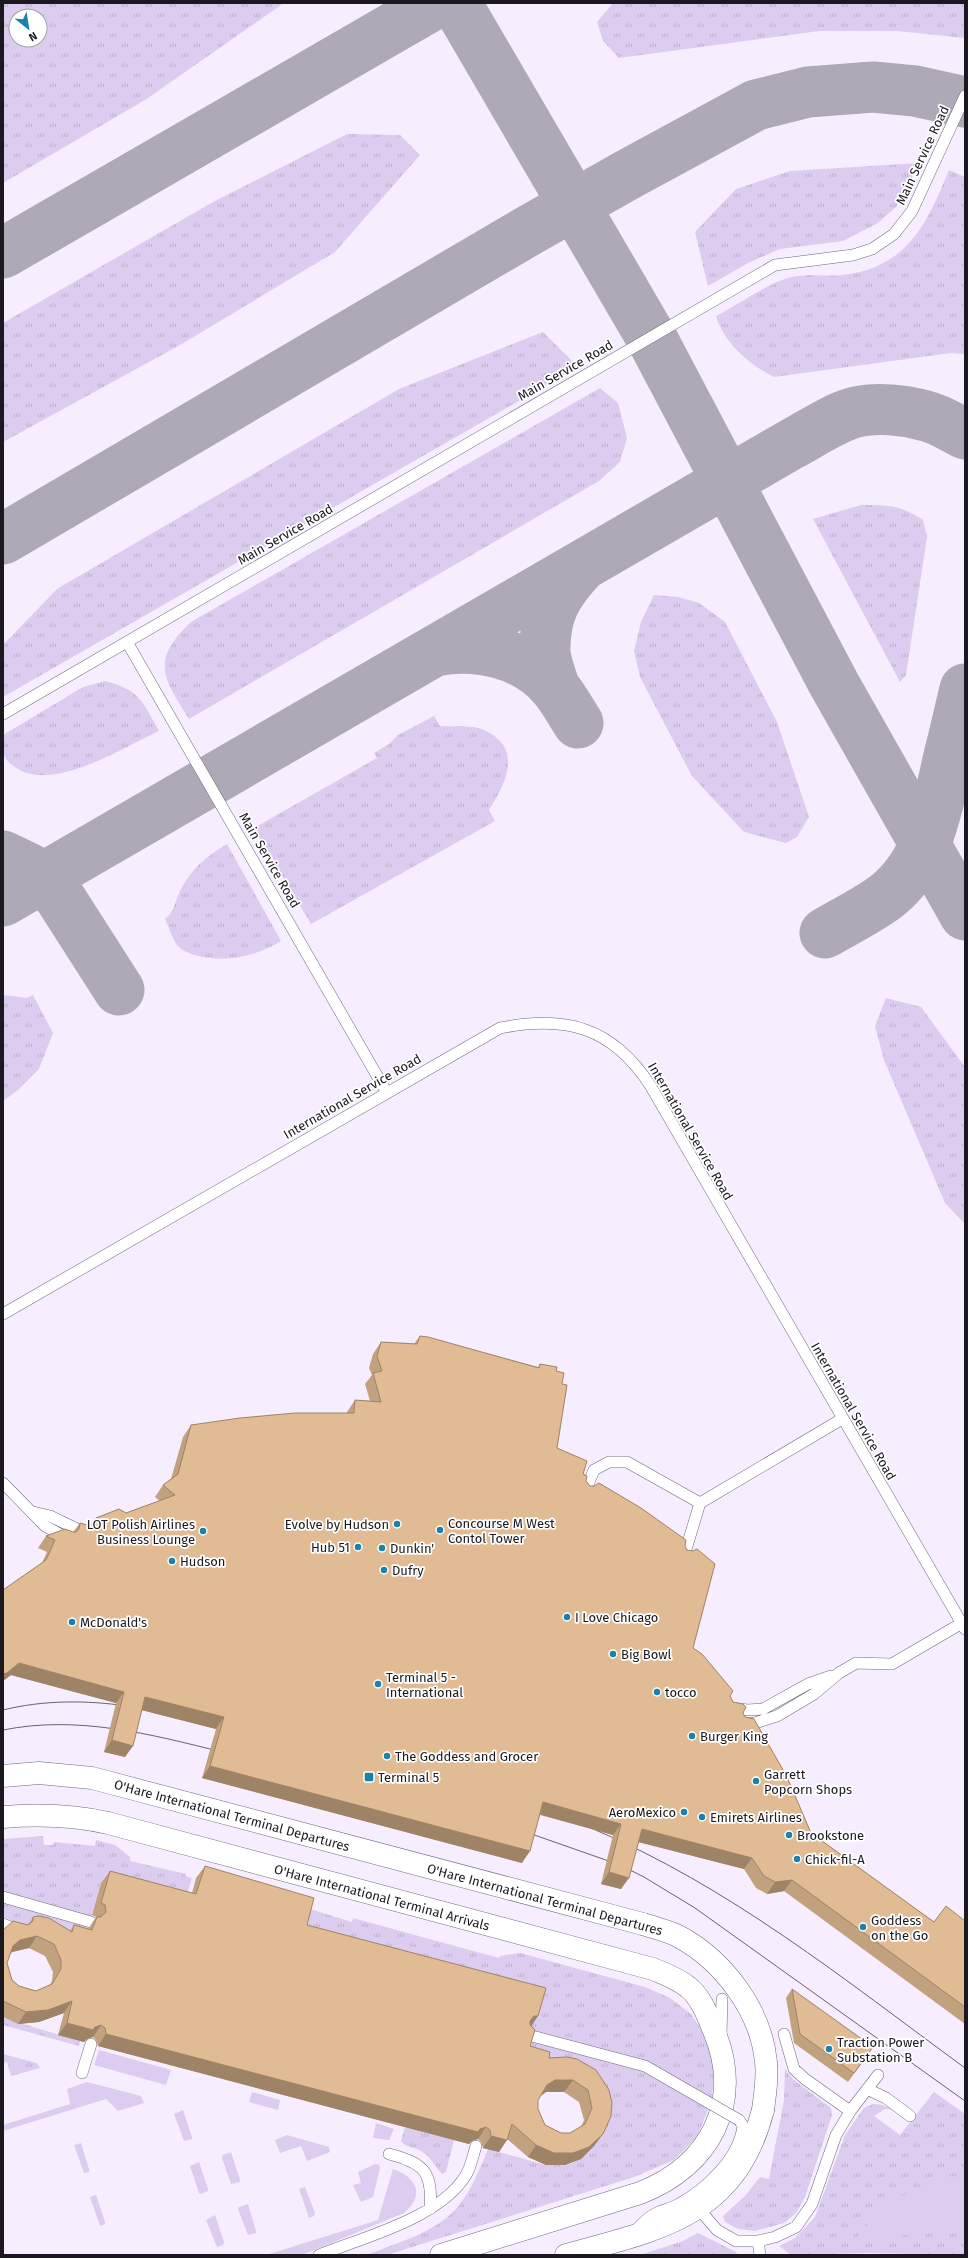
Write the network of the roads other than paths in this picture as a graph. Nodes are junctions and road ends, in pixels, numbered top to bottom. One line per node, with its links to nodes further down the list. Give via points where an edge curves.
1 (965, 96): 2 (lane, Main Service Road, via 912,212 894,234 877,245 853,255 775,265)
2 (127, 642): 3 (lane, Main Service Road); 4 (lane, Main Service Road)
3 (3, 714)
4 (387, 1093): 5 (lane, International Service Road); 6 (lane, International Service Road, via 500,1028 522,1024 570,1025 606,1039 636,1064 650,1085)
5 (3, 1314)
6 (842, 1419): 9 (lane); 14 (lane, International Service Road)
7 (3, 1483): 10 (lane)
8 (585, 1491): 9 (lane, via 594,1470 609,1462 627,1462)
9 (700, 1503): 13 (lane)
10 (33, 1512): 11 (lane, via 50,1516); 12 (lane, via 45,1526)
11 (82, 1531)
12 (65, 1537)
13 (684, 1556)
14 (963, 1626): 15 (lane, via 892,1664 856,1663)
15 (839, 1673): 16 (lane, via 808,1684 763,1709); 17 (lane, via 814,1694 777,1716)
16 (729, 1708)
17 (742, 1724)
18 (3, 1776): 36 (street, O'Hare International Terminal Departures, bridge, via 40,1773 92,1778 643,1924 678,1936 701,1952 738,1989 761,2036 766,2062 763,2110 756,2139 729,2181)
19 (3, 1817): 28 (street, O'Hare International Terminal Arrivals, via 33,1814 108,1823 653,1969 689,1988 705,2008)
20 (3, 1897): 21 (lane)
21 (91, 1922)
22 (3, 1924): 23 (lane)
23 (18, 1930)
24 (722, 1999): 28 (lane, O'Hare International Terminal Arrivals)
25 (784, 2034): 32 (lane, via 794,2069)
26 (528, 2035): 38 (lane, bridge, via 645,2066 739,2120 743,2126 730,2156 716,2176 695,2194 653,2215)
27 (91, 2044): 29 (lane)
28 (721, 2047): 41 (street, O'Hare International Terminal Arrivals, via 725,2080 724,2100 718,2119 711,2136 695,2159 679,2173 662,2185 640,2193)
29 (82, 2073)
30 (878, 2076): 31 (lane)
31 (867, 2089): 32 (lane); 33 (lane, via 886,2098)
32 (850, 2111): 39 (lane, via 836,2135 812,2204 805,2216 796,2226 775,2237)
33 (910, 2116)
34 (476, 2146): 37 (lane, via 467,2173 458,2186)
35 (389, 2154): 37 (lane, via 408,2159 429,2178 432,2189)
36 (698, 2208): 38 (street, O'Hare International Terminal Departures, via 664,2226); 39 (lane, via 717,2230 736,2241)
37 (430, 2209): 40 (lane, via 414,2218)
38 (626, 2238): 42 (street, O'Hare International Terminal Departures)
39 (758, 2241): 43 (lane)
40 (319, 2255)
41 (441, 2255)
42 (566, 2255)
43 (760, 2255)

